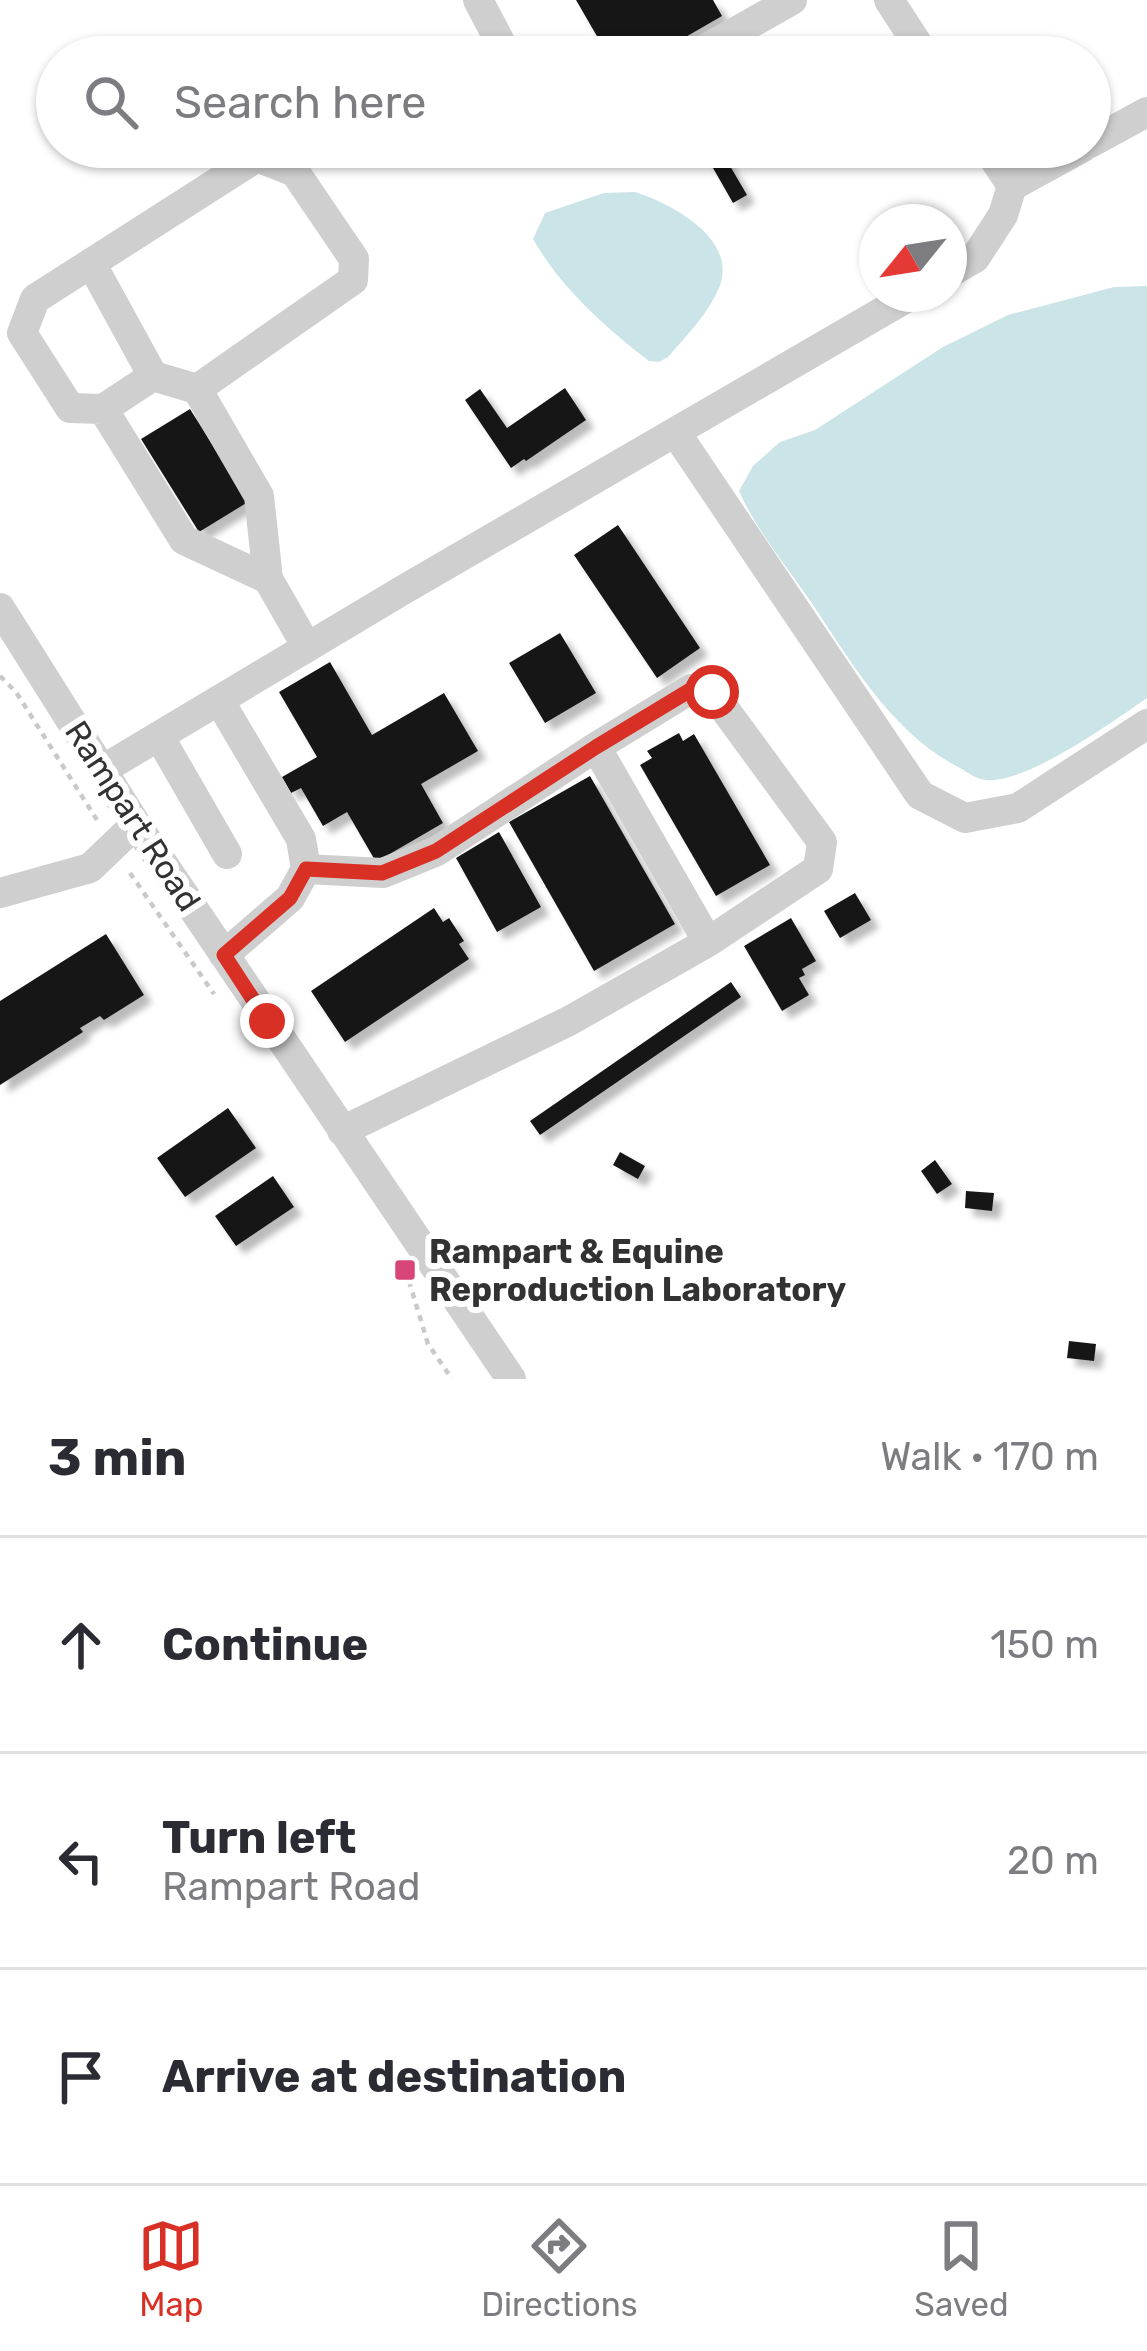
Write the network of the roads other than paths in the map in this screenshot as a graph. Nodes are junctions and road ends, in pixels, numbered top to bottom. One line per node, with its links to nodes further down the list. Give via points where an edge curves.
1 (478, 0): 4 (street)
2 (792, 0): 5 (street)
3 (889, 0): 6 (street)
4 (497, 36)
5 (728, 36)
6 (912, 36)
7 (1147, 112): 8 (street)
8 (1111, 131)
9 (240, 168): 14 (street)
10 (285, 168): 18 (street, via 354,259 353,280)
11 (1000, 168): 13 (street)
12 (1044, 168): 13 (street)
13 (1012, 186): 15 (street, via 1003,215)
14 (91, 263): 17 (street); 19 (street, via 35,299 22,333 70,408)
15 (967, 263)
16 (882, 312): 20 (street)
17 (153, 376): 18 (street); 19 (street)
18 (197, 389): 21 (street, via 259,496)
19 (103, 409): 21 (street, via 184,540)
20 (676, 433): 23 (street); 25 (street, via 920,795 965,818 1018,808)
21 (268, 579): 23 (street)
22 (0, 608): 28 (street, Rampart Road)
23 (307, 647): 24 (street)
24 (219, 700): 26 (street); 31 (street, via 302,839)
25 (1147, 724)
26 (159, 736): 28 (street); 30 (street)
27 (596, 747): 31 (street, via 436,851 382,873); 33 (street); 33 (street, via 692,689 712,692 822,842 818,869)
28 (102, 770): 29 (street, Rampart Road)
29 (136, 824): 32 (street, via 90,868); 34 (street, Rampart Road)
30 (227, 854)
31 (306, 869): 34 (street, via 290,898)
32 (0, 893)
33 (708, 942): 35 (street, via 569,1021)
34 (224, 955): 35 (street, Rampart Road)
35 (342, 1131): 36 (street, Rampart Road)
36 (512, 1379)

